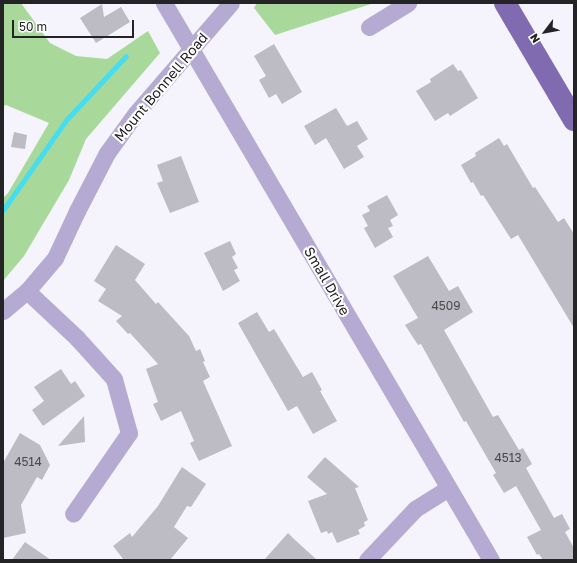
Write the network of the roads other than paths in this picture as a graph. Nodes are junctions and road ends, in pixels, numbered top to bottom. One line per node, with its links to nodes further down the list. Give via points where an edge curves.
1 (164, 3): 6 (street, Small Drive)
2 (231, 3): 6 (street, Mount Bonnell Road)
3 (408, 3): 5 (street)
4 (505, 3): 7 (main road)
5 (369, 27)
6 (192, 50): 8 (street, Mount Bonnell Road, via 136,113 107,153 55,258); 10 (street, Small Drive)
7 (574, 120)
8 (27, 291): 9 (street, Mount Bonnell Road); 11 (street, via 77,338 114,380 130,433)
9 (3, 311)
10 (448, 488): 12 (street, via 415,509); 13 (street, Small Drive)
11 (73, 514)
12 (366, 560)
13 (491, 560)

